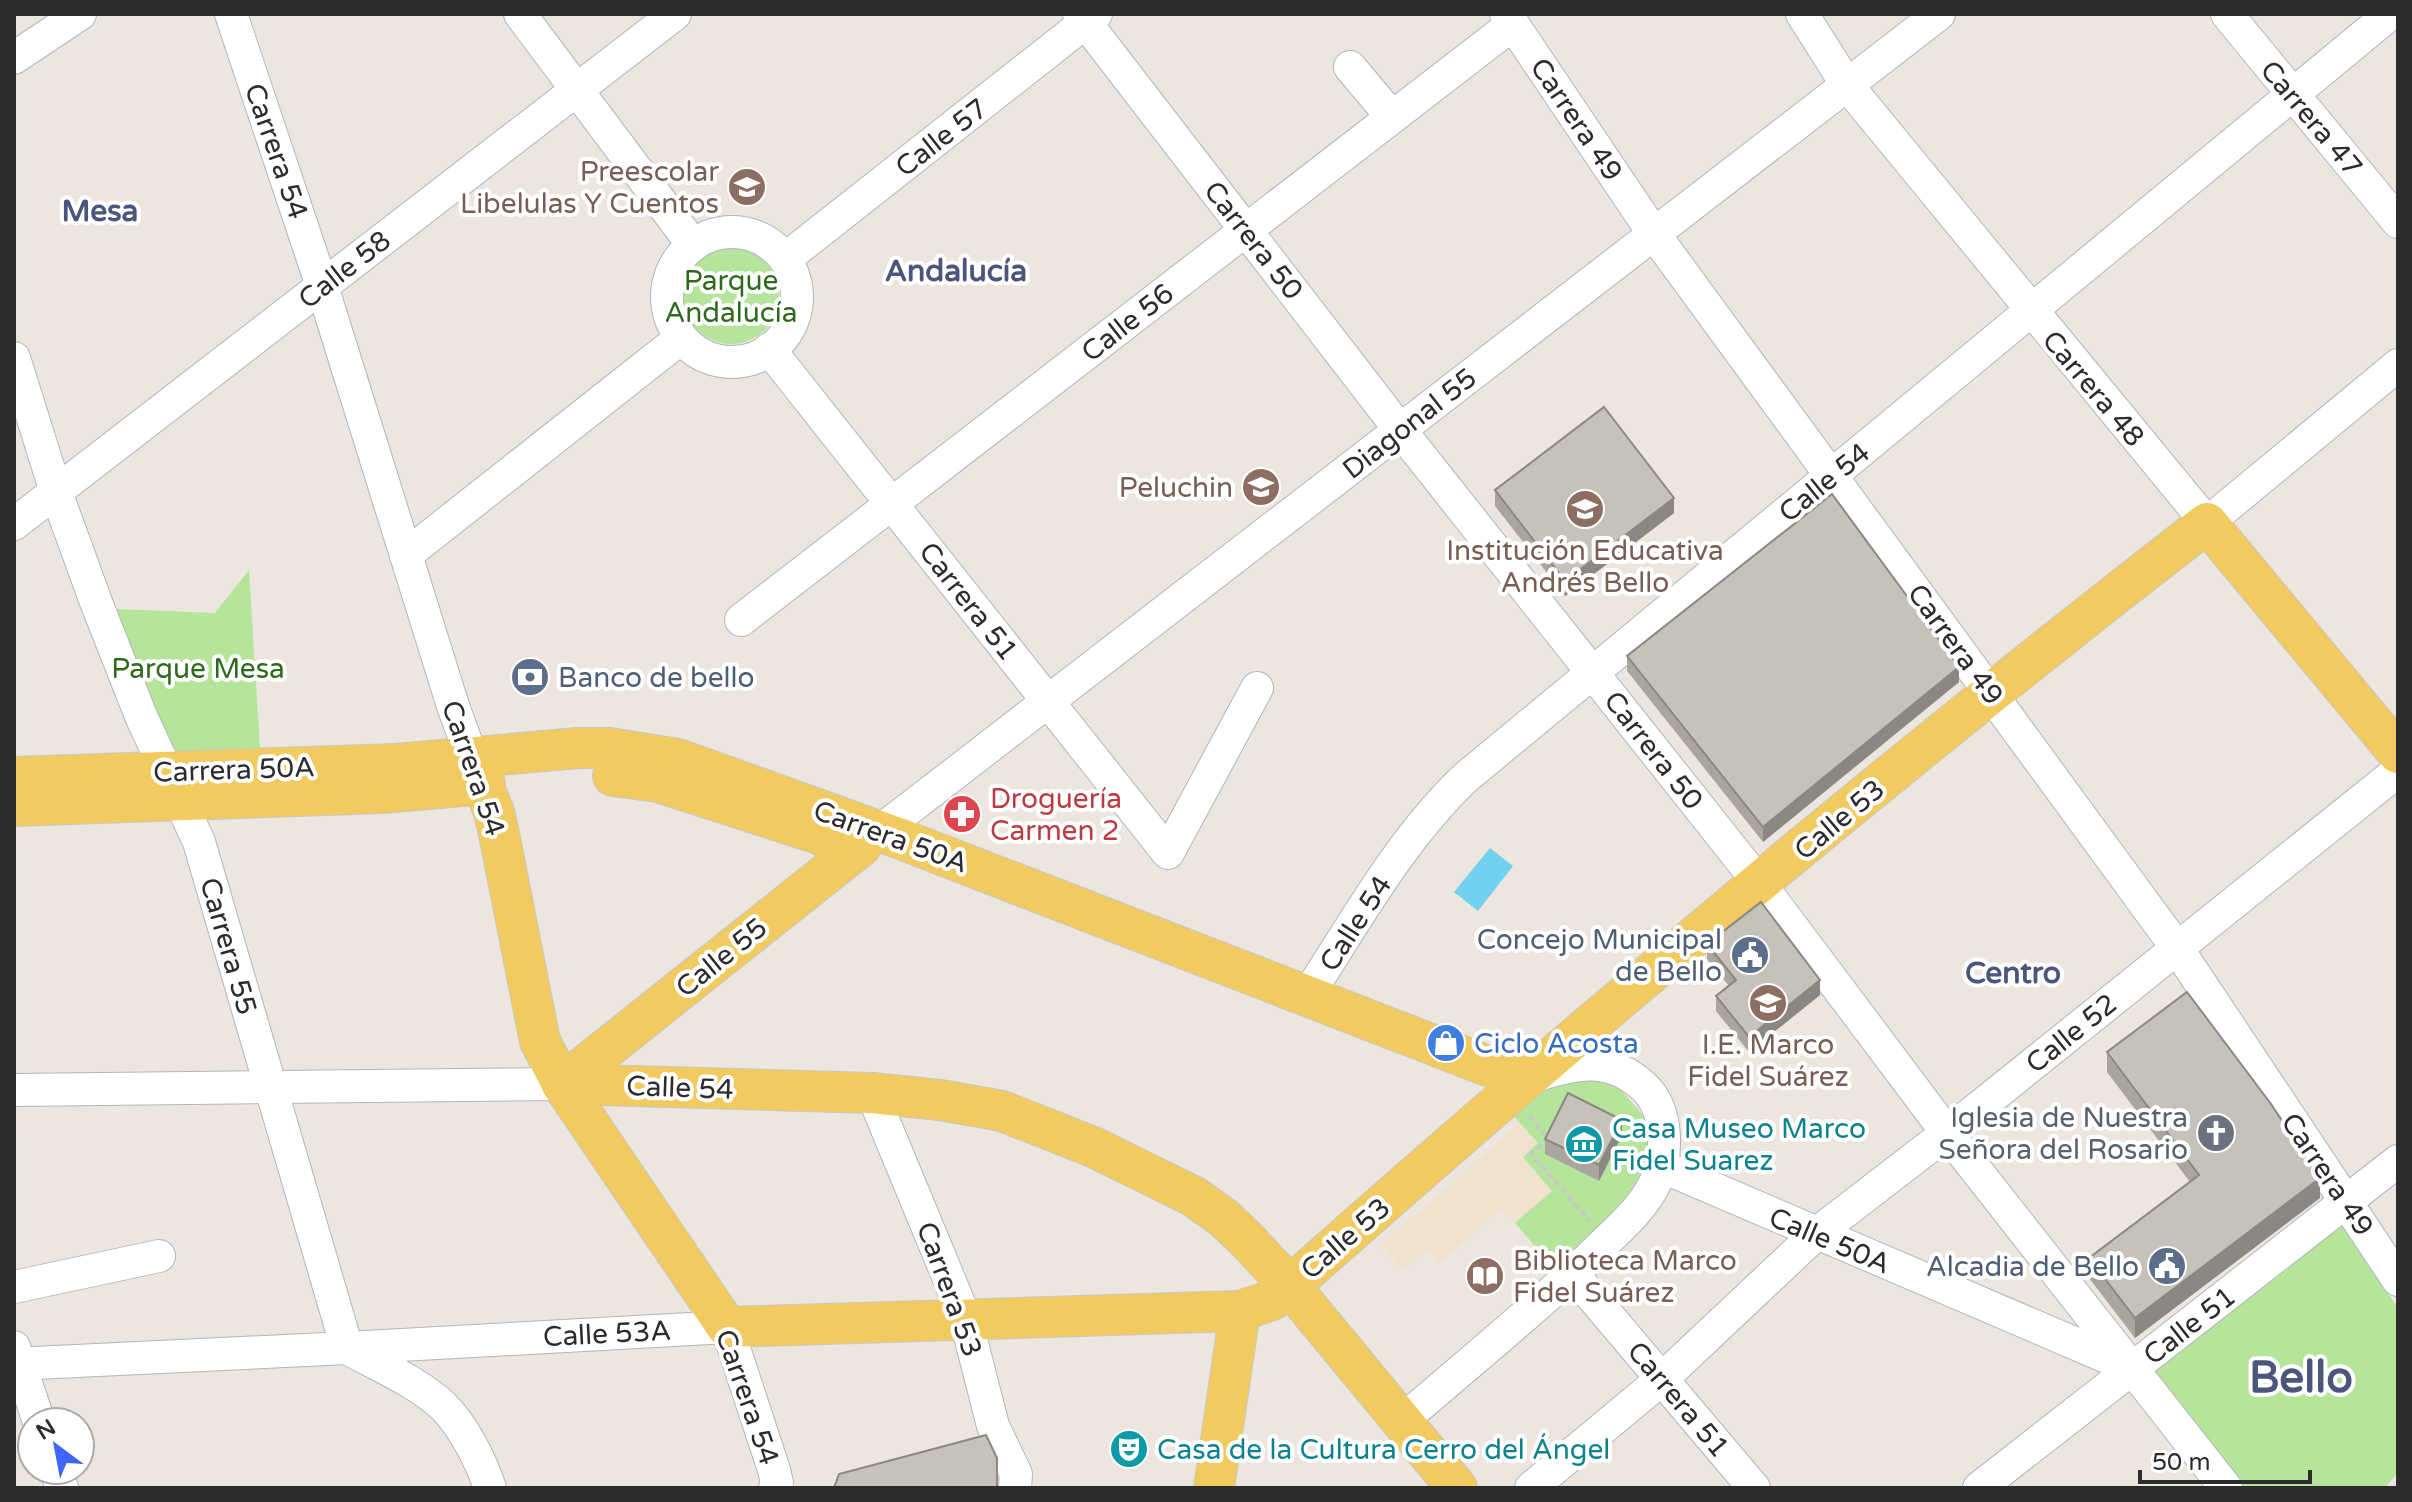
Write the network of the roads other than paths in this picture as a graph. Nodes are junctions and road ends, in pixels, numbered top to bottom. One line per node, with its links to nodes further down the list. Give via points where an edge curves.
1 (80, 14): 11 (street)
2 (231, 14): 22 (street, Carrera 54)
3 (520, 14): 14 (street)
4 (675, 14): 14 (street, Calle 58)
5 (1802, 14): 13 (street, Carrera 48)
6 (1939, 14): 13 (street, Diagonal 55)
7 (2227, 14): 15 (street, Carrera 47)
8 (2390, 14): 15 (street, Calle 54)
9 (1087, 17): 18 (street, Carrera 50); 21 (street, Calle 57)
10 (1509, 19): 16 (street, Calle 56); 19 (street, Carrera 49)
11 (14, 58)
12 (1350, 67): 16 (street)
13 (1847, 85): 19 (street, Diagonal 55); 23 (street, Carrera 48)
14 (577, 89): 20 (street); 22 (street, Calle 58)
15 (2292, 97): 17 (street, Carrera 47); 23 (street, Calle 54)
16 (1392, 117): 18 (street, Calle 56)
17 (2398, 222)
18 (1246, 230): 28 (street, Carrera 50); 31 (street, Calle 56)
19 (1654, 234): 28 (street, Diagonal 55); 29 (street, Carrera 49)
20 (693, 245): 21 (street, via 711,235 753,235); 24 (street, via 669,279 671,320)
21 (785, 259): 25 (street, via 796,288 793,318)
22 (322, 286): 30 (street, Calle 58); 34 (street, Carrera 54)
23 (2031, 312): 29 (street, Calle 54); 32 (street, Carrera 48)
24 (681, 338): 25 (street, via 695,351 722,361 751,359); 34 (street)
25 (769, 349): 31 (street, Carrera 51)
26 (14, 358): 30 (street, Carrera 55)
27 (2398, 365): 32 (street, Calle 53)
28 (1400, 430): 36 (street, Carrera 50); 39 (street, Diagonal 55)
29 (1832, 476): 36 (street, Calle 54); 38 (street, Carrera 49)
30 (56, 492): 33 (street, Calle 58); 44 (street, Carrera 55, via 141,716)
31 (892, 504): 35 (street, Calle 56); 39 (street, Carrera 51)
32 (2207, 523): 38 (main road, Calle 53); 40 (main road, Carrera 48)
33 (14, 524)
34 (406, 555): 41 (street, Carrera 54)
35 (741, 620)
36 (1592, 673): 48 (street, Carrera 50); 50 (street, Calle 54, via 1438,804)
37 (1257, 688): 39 (street, Carrera 51, via 1168,853)
38 (1992, 692): 48 (main road, Calle 53); 49 (street, Carrera 49)
39 (1048, 701): 46 (street, Diagonal 55)
40 (2398, 753)
41 (477, 771): 44 (main road, Carrera 50A, via 382,793); 46 (main road, Carrera 50A, via 578,748 648,753 703,767); 47 (main road, Carrera 50A, via 658,782 819,834 837,844); 51 (main road, Carrera 54, via 498,829 540,1041)
42 (2398, 771): 49 (street, Calle 52)
43 (14, 777): 44 (main road, Carrera 50A)
44 (174, 786): 45 (main road, Carrera 50A); 52 (street, Carrera 55, via 199,842)
45 (14, 806)
46 (880, 831): 47 (main road, Calle 55); 50 (main road, Carrera 50A)
47 (840, 862): 51 (main road, Calle 55)
48 (1760, 884): 55 (main road, Calle 53); 56 (street, Carrera 50)
49 (2177, 948): 56 (street, Calle 52); 59 (street, Carrera 49)
50 (1307, 996): 55 (main road, Carrera 50A)
51 (562, 1084): 52 (street, Calle 54); 54 (main road, Calle 54); 68 (main road, Carrera 54)
52 (271, 1087): 53 (street, Calle 54); 69 (street, Carrera 55)
53 (14, 1090)
54 (872, 1093): 64 (main road, Calle 54, via 1002,1111 1093,1147 1209,1207); 67 (street, Carrera 53)
55 (1523, 1094): 58 (street, via 1572,1064 1597,1064 1630,1074 1649,1090 1660,1110); 64 (main road, Calle 53)
56 (1947, 1133): 60 (street, Calle 52); 71 (street, Carrera 50)
57 (2398, 1161): 59 (street, Calle 51)
58 (1661, 1166): 60 (street, Calle 50A); 62 (street, via 1632,1216)
59 (2347, 1203): 63 (street, Carrera 49); 71 (street, Calle 51)
60 (1816, 1234): 71 (street, Calle 50A); 72 (street, Calle 52)
61 (159, 1256): 65 (street)
62 (1572, 1273): 72 (street, Carrera 51); 74 (street)
63 (2398, 1280)
64 (1290, 1286): 66 (main road, Calle 53A, via 1272,1300); 74 (main road, Calle 54)
65 (14, 1287)
66 (1240, 1311): 67 (main road, Calle 53A); 79 (main road)
67 (966, 1320): 68 (main road, Calle 53A); 78 (street, Carrera 53, via 993,1426 1016,1474)
68 (727, 1327): 69 (street, Calle 53A); 77 (street, Carrera 54, via 774,1470)
69 (347, 1348): 70 (street, Calle 53A); 76 (street, via 443,1406 464,1434)
70 (15, 1358): 73 (street)
71 (2133, 1369): 75 (street, Carrera 50); 83 (street, Calle 51)
72 (1662, 1379): 81 (street, Calle 52); 82 (street, Carrera 51)
73 (33, 1406)
74 (1402, 1421): 80 (main road, Calle 54)
75 (2220, 1486)
76 (490, 1488)
77 (775, 1488)
78 (1015, 1488)
79 (1214, 1488)
80 (1457, 1488)
81 (1531, 1488)
82 (1754, 1488)
83 (1979, 1488)

